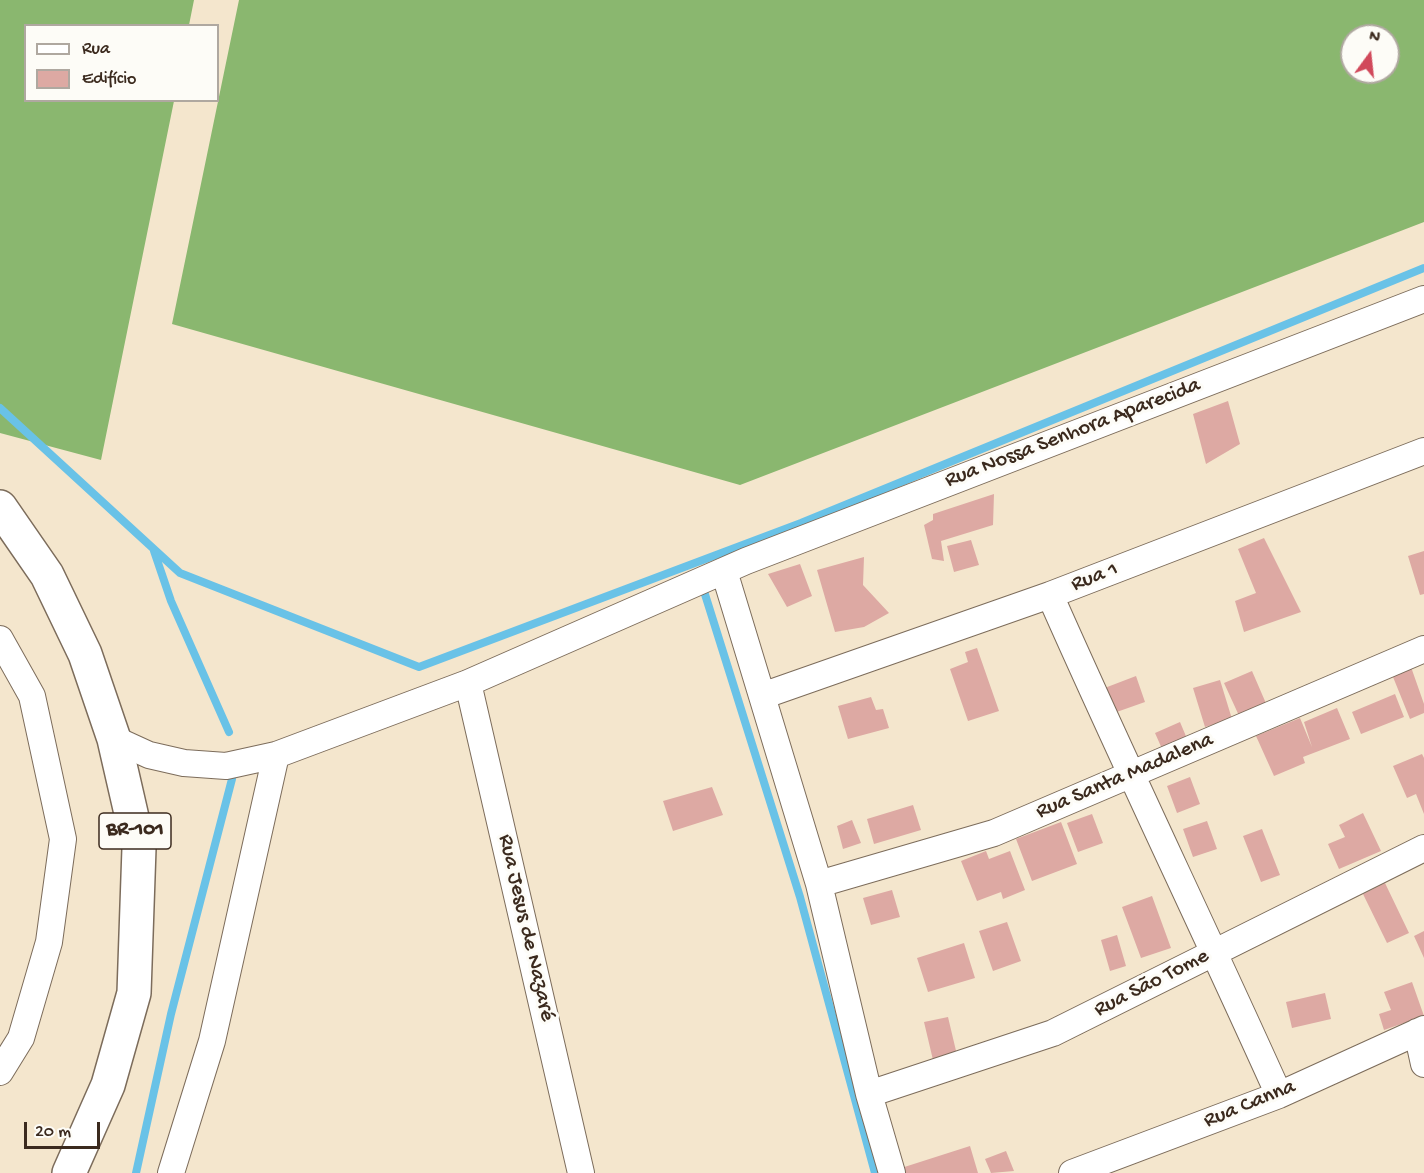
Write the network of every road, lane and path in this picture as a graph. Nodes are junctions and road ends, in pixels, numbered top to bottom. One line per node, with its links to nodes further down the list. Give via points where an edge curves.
1 (1424, 299): 4 (street, Rua Nossa Senhora Aparecida)
2 (1424, 451): 5 (street, Rua 1)
3 (0, 507): 10 (highway, BR-101, via 47,575 85,654)
4 (724, 571): 8 (street, Rua Nossa Senhora Aparecida); 9 (street)
5 (1050, 595): 9 (street, Rua 1); 12 (street)
6 (0, 639): 18 (street, via 32,696 63,839 49,942 21,1038)
7 (1424, 649): 12 (street, Rua Santa Madalena)
8 (468, 683): 11 (street, Rua Nossa Senhora Aparecida); 23 (street, Rua Jesus de Nazaré)
9 (762, 696): 14 (street)
10 (114, 740): 11 (street, Rua Nossa Senhora Aparecida, via 149,755 184,763 226,766); 21 (highway, BR-101, via 140,848 134,993 108,1085)
11 (276, 755): 22 (street, via 212,1041)
12 (1130, 776): 14 (street, Rua Santa Madalena, via 994,833); 15 (street)
13 (1424, 848): 15 (street, Rua São Tome)
14 (819, 885): 19 (street)
15 (1215, 952): 19 (street, Rua São Tome, via 1053,1033); 20 (street)
16 (1421, 1031): 17 (street); 20 (street, Rua Canna)
17 (1424, 1064)
18 (0, 1072)
19 (869, 1094): 24 (street)
20 (1279, 1095): 25 (street, Rua Canna)
21 (69, 1173)
22 (171, 1173)
23 (581, 1173)
24 (892, 1173)
25 (1072, 1173)

